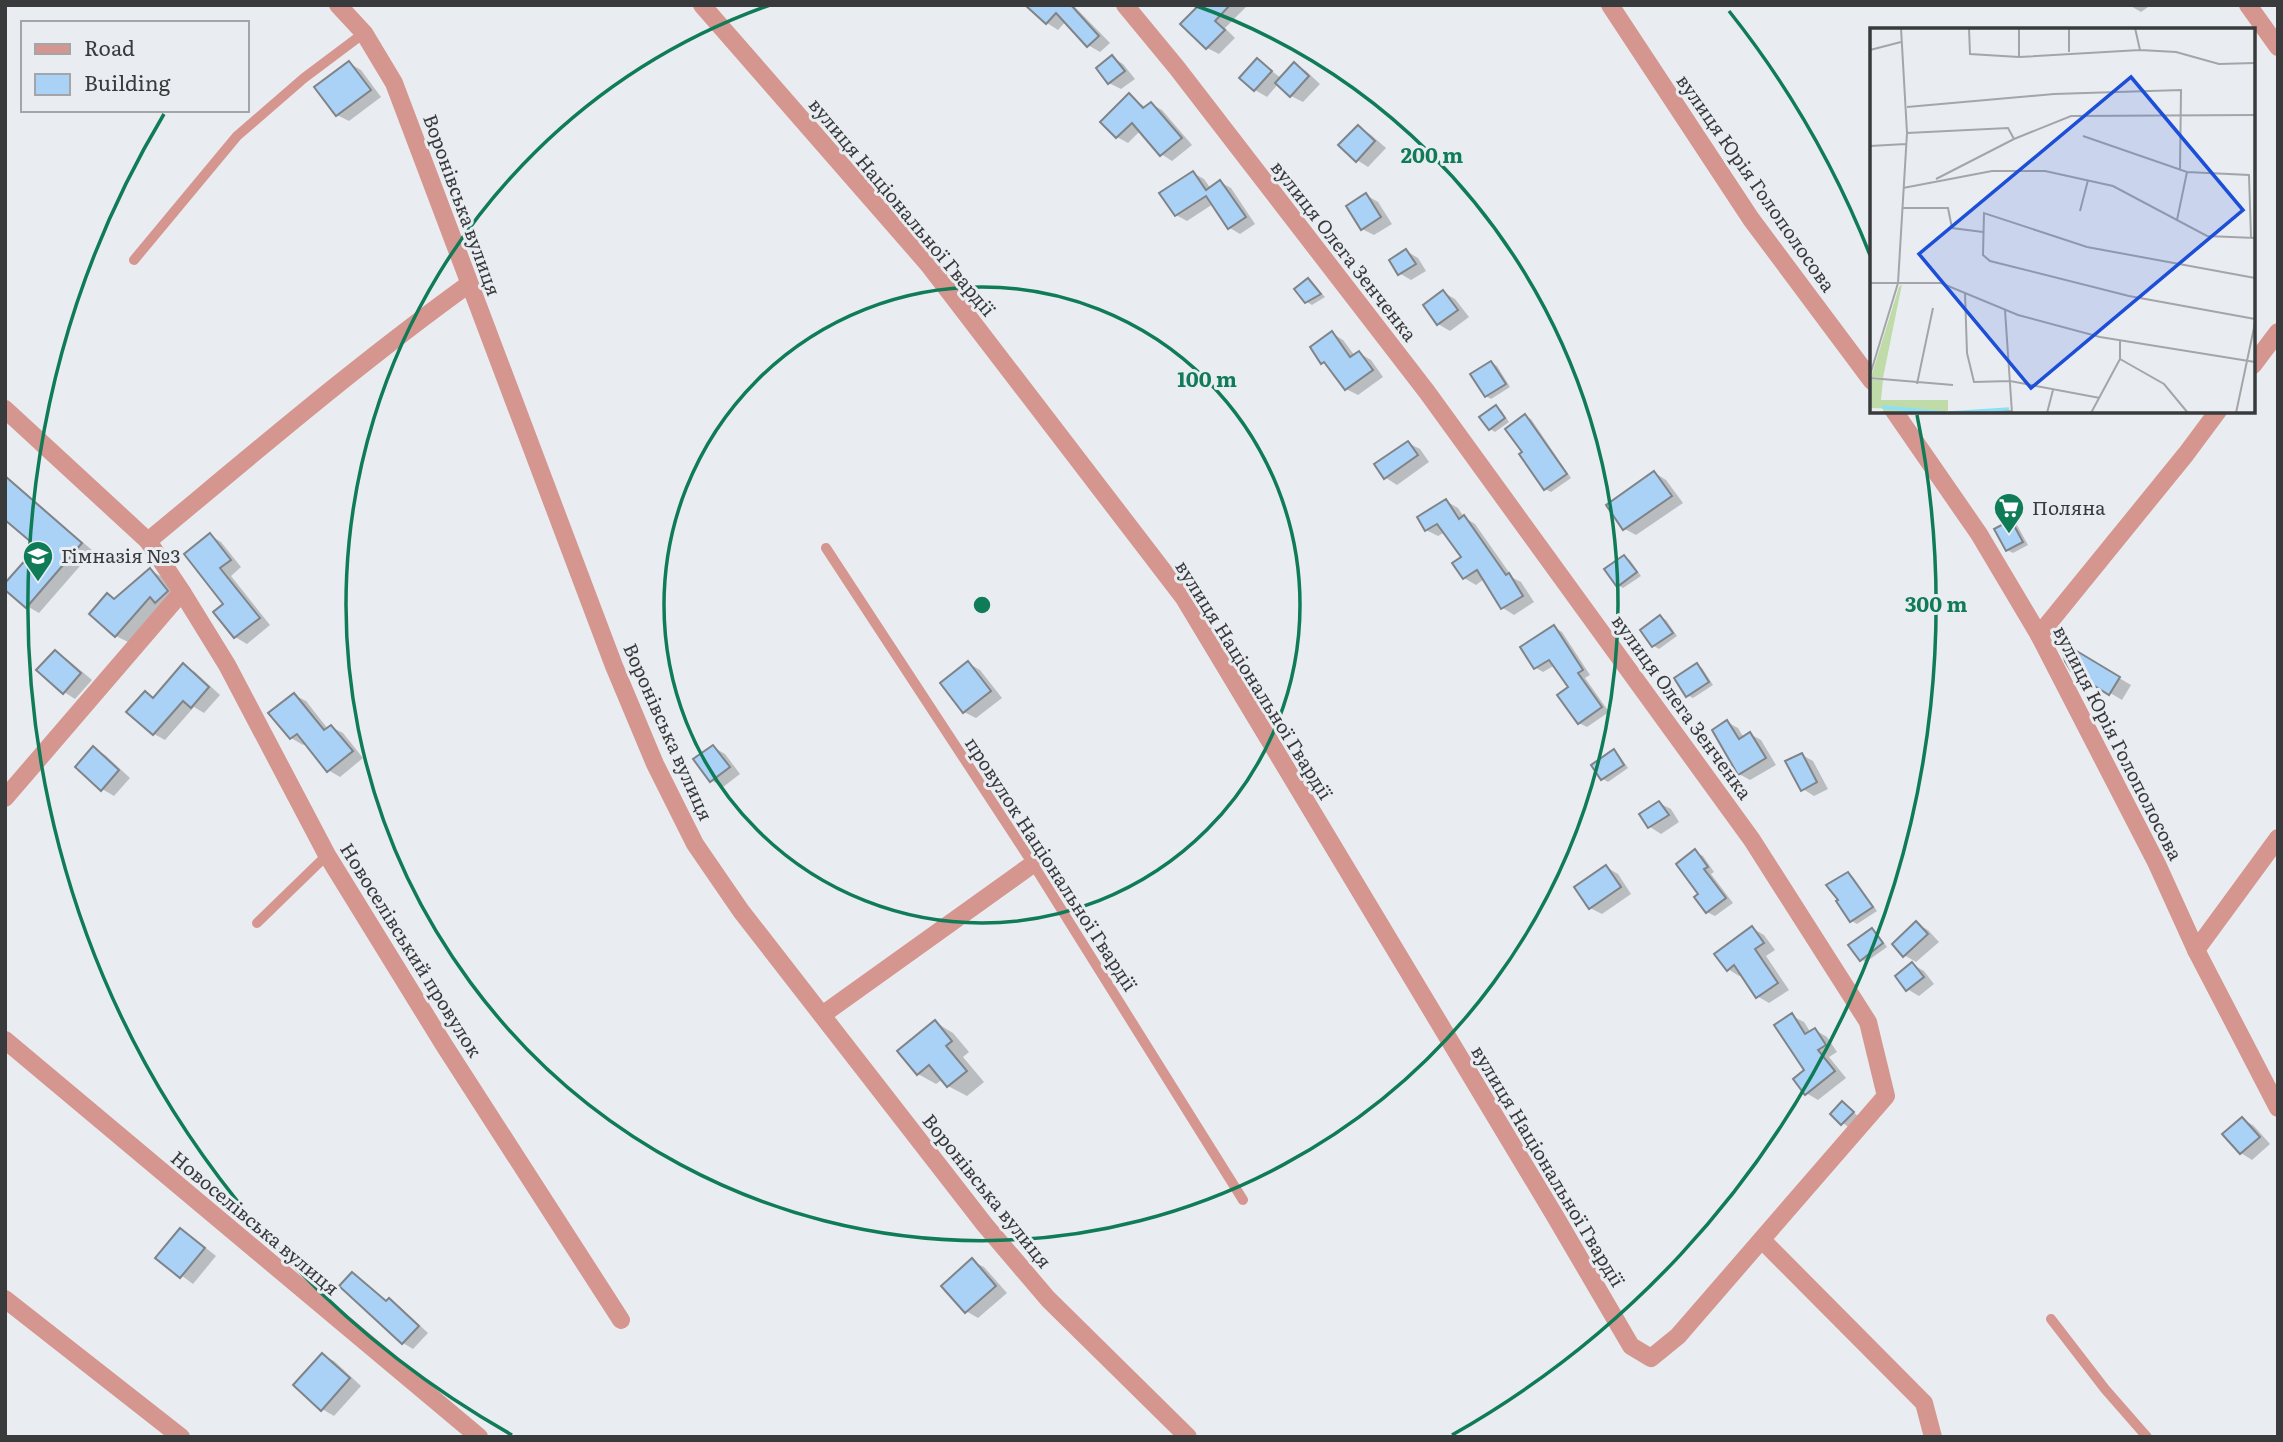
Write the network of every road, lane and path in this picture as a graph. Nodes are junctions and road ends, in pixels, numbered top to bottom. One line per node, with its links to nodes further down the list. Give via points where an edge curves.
1 (338, 5): 6 (street, Воронівська вулиця)
2 (702, 5): 30 (street, вулиця Національної Гвардії, via 928,264 1184,598 1631,1346 1651,1358 1678,1336)
3 (1125, 5): 30 (street, вулиця Олега Зенченка, via 1427,392 1752,840 1868,1022 1886,1096)
4 (1610, 5): 12 (street, вулиця Юрія Голополосова, via 1751,219)
5 (2248, 5): 7 (street)
6 (364, 33): 8 (lane, via 237,136); 9 (street, Воронівська вулиця, via 394,83)
7 (2278, 47)
8 (134, 260)
9 (469, 284): 16 (street); 26 (street, Воронівська вулиця, via 655,764 695,844)
10 (2278, 332): 11 (street)
11 (2255, 362)
12 (1870, 378)
13 (5, 409): 16 (street, Новоселівський провулок)
14 (1895, 413): 19 (street, вулиця Юрія Голополосова, via 1979,534)
15 (2217, 413): 19 (street)
16 (148, 541): 18 (street, Новоселівський провулок)
17 (826, 548): 23 (lane, провулок Національної Гвардії)
18 (182, 592): 20 (street); 22 (street, Новоселівський провулок, via 227,665)
19 (2039, 635): 25 (street, вулиця Юрія Голополосова)
20 (5, 798)
21 (2278, 838): 25 (street)
22 (327, 855): 24 (lane); 33 (street, Новоселівський провулок)
23 (1033, 864): 26 (street); 29 (lane, провулок Національної Гвардії)
24 (257, 923)
25 (2196, 950): 28 (street, вулиця Юрія Голополосова)
26 (822, 1015): 36 (street, Воронівська вулиця, via 1048,1300)
27 (5, 1040): 35 (street, Новоселівська вулиця)
28 (2278, 1108)
29 (1243, 1200)
30 (1762, 1240): 37 (street, via 1924,1403)
31 (5, 1298): 34 (street)
32 (2051, 1319): 38 (lane)
33 (621, 1320)
34 (181, 1437)
35 (479, 1437)
36 (1188, 1437)
37 (1933, 1437)
38 (2147, 1437)

